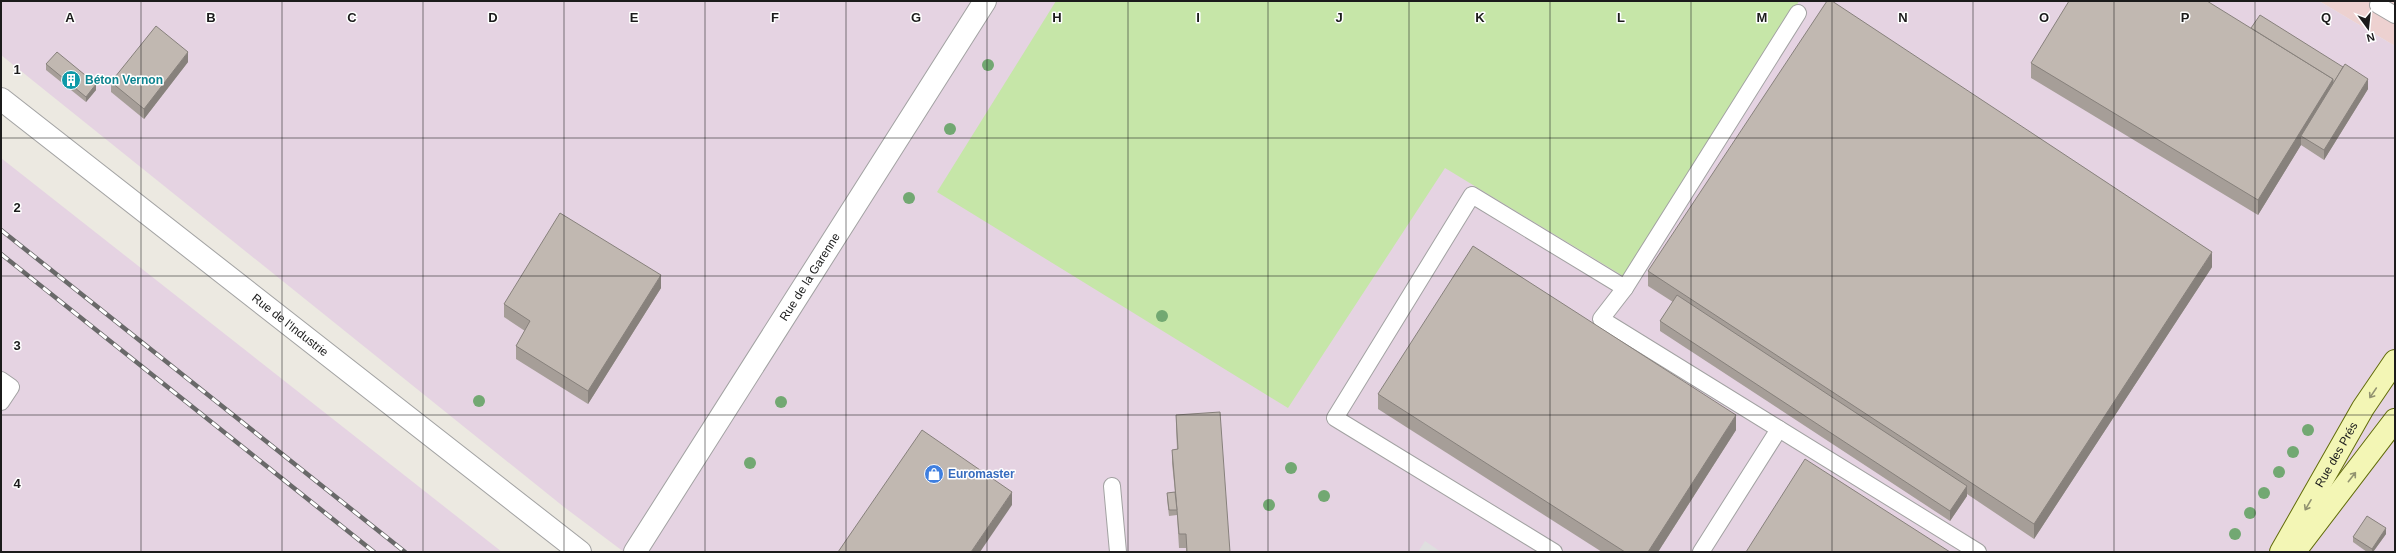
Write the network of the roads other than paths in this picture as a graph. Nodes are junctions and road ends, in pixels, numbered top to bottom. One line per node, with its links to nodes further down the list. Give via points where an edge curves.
1 (985, 1): 14 (street, Rue de la Garenne)
2 (2380, 1): 4 (lane, via 2378,5)
3 (1798, 13): 6 (lane)
4 (2395, 15)
5 (1, 99): 13 (street, Rue de l'Industrie)
6 (1625, 288): 11 (lane, via 1601,319); 16 (lane, via 1472,195 1335,418)
7 (2395, 361): 19 (main road, Rue des Prés, one-way to 19, via 2363,408)
8 (1, 380): 9 (lane, via 11,387)
9 (1, 402)
10 (2395, 420): 20 (main road, Rue des Prés, one-way to 10)
11 (1779, 429): 17 (lane); 18 (lane)
12 (1112, 486): 15 (lane)
13 (580, 552)
14 (635, 552)
15 (1118, 552)
16 (1554, 552)
17 (1701, 552)
18 (1978, 552)
19 (2281, 552)
20 (2294, 552)

